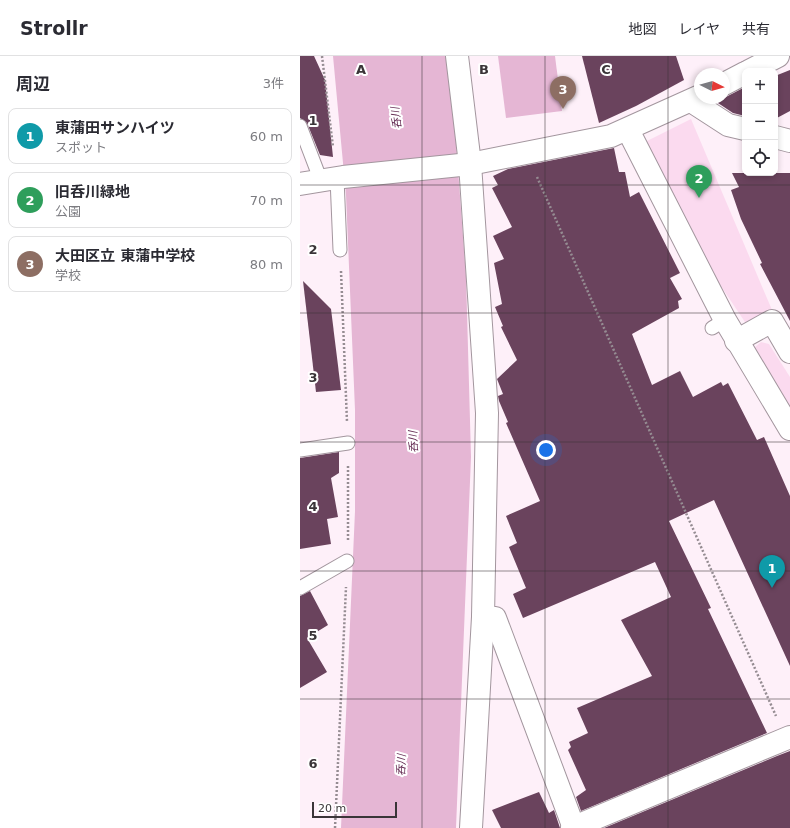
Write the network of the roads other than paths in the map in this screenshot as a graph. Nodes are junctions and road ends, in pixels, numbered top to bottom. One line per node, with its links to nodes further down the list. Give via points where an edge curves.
1 (457, 56): 13 (street, via 468,142)
2 (778, 56): 3 (street)
3 (755, 68)
4 (742, 75): 5 (street)
5 (730, 81)
6 (694, 98): 10 (street)
7 (702, 104): 9 (street, via 728,125)
8 (300, 126): 14 (lane)
9 (742, 128)
10 (628, 130): 13 (street, via 611,136); 16 (street, via 718,324)
11 (778, 138): 12 (street)
12 (790, 141)
13 (466, 164): 14 (street); 23 (street, via 487,413)
14 (325, 180): 15 (lane)
15 (340, 250)
16 (736, 340): 17 (street, via 772,321); 18 (street)
17 (790, 352)
18 (790, 429)
19 (348, 443): 20 (lane)
20 (300, 450)
21 (347, 561): 22 (lane)
22 (300, 588)
23 (483, 617): 25 (street); 26 (street, via 495,618)
24 (788, 738): 26 (street)
25 (471, 828)
26 (573, 828)

